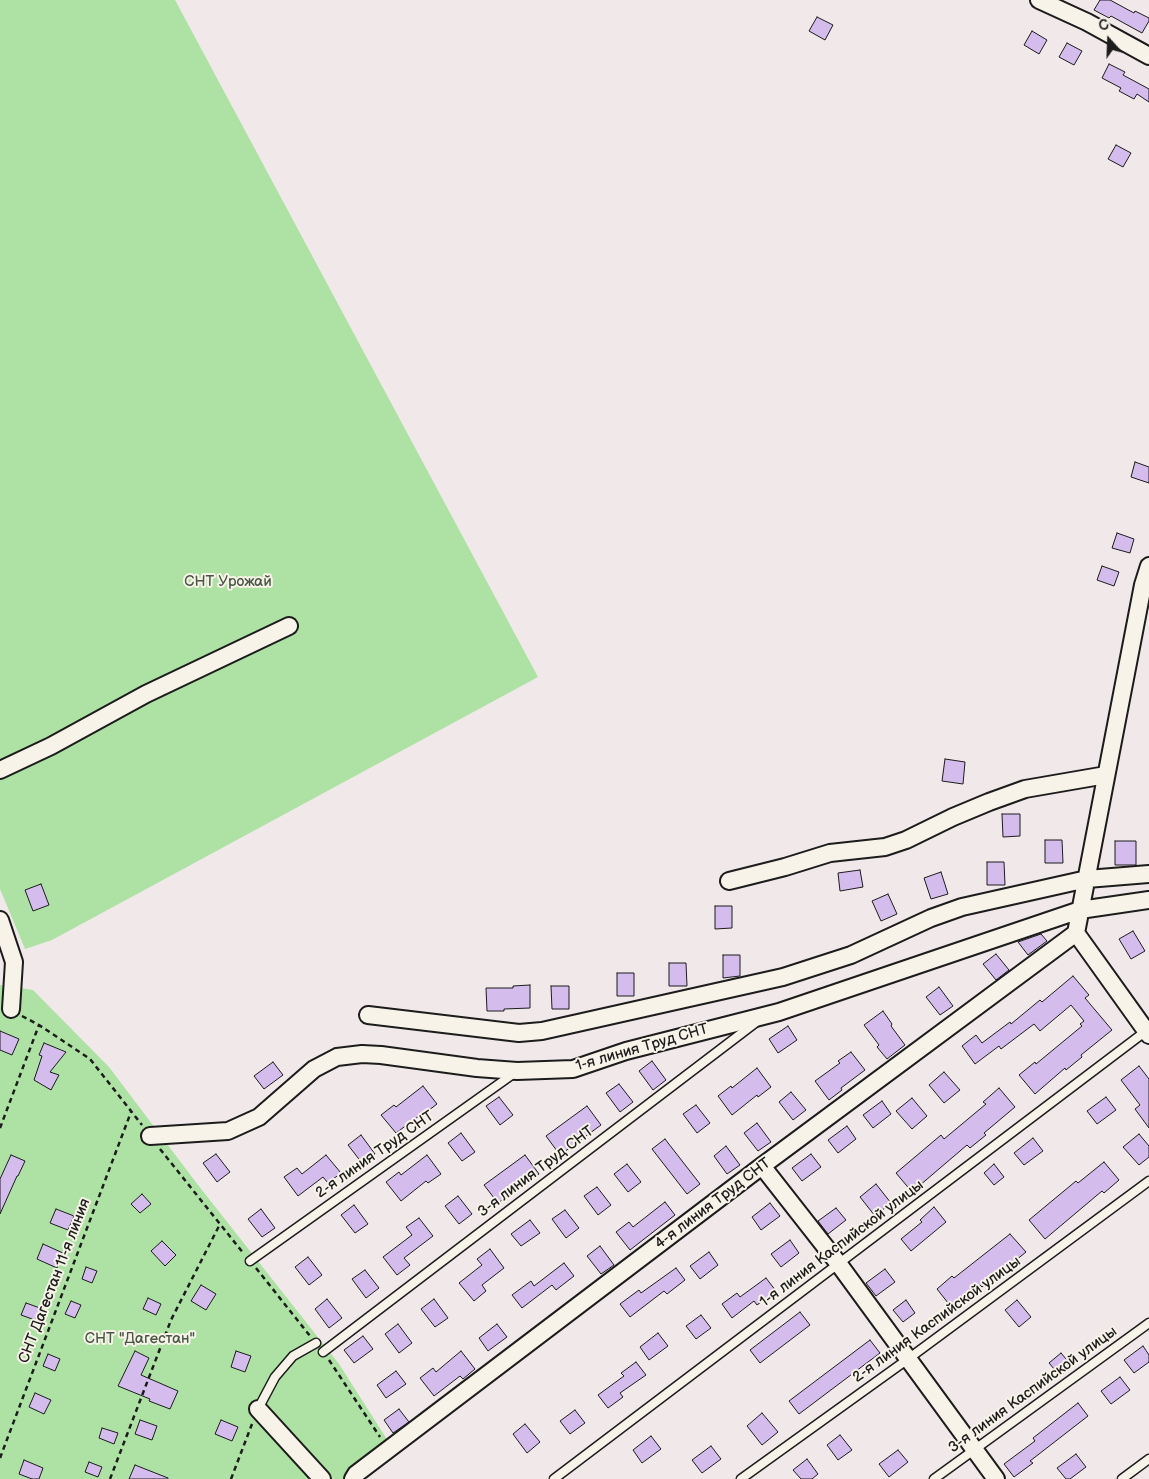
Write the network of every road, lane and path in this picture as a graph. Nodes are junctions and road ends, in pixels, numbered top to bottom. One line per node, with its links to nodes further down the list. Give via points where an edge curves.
1 (1039, 0): 2 (street)
2 (1149, 56)
3 (1149, 566): 6 (street)
4 (289, 626): 5 (street, via 146,694)
5 (0, 770)
6 (1106, 775): 8 (street); 9 (street, via 1025,789 885,847 830,853)
7 (1149, 874): 8 (street)
8 (1087, 879): 11 (street); 16 (street, via 962,907 851,955 783,976 542,1031 519,1034)
9 (729, 881)
10 (1149, 900): 11 (street, 1-я линия Труд СНТ)
11 (1080, 910): 13 (street); 15 (street, 1-я линия Труд СНТ)
12 (0, 920): 14 (street, via 14,962)
13 (1076, 933): 17 (street); 22 (street, 4-я линия Труд СНТ)
14 (11, 1009)
15 (766, 1014): 18 (street, 1-я линия Труд СНТ, via 626,1051 573,1069); 29 (lane, 3-я линия Труд СНТ)
16 (368, 1015)
17 (1148, 1033): 26 (lane, 1-я линия Каспийской улицы)
18 (517, 1071): 21 (street, 1-я линия Труд СНТ, via 381,1055 337,1057 314,1069 259,1117 228,1132); 25 (lane, 2-я линия Труд СНТ)
19 (131, 1112): 20 (path, via 90,1059 39,1025); 21 (path); 34 (path, СНТ Дагестан 11-я линия)
20 (0, 1128)
21 (150, 1136): 24 (path)
22 (762, 1166): 26 (street); 32 (street, 4-я линия Труд СНТ)
23 (1149, 1182): 30 (lane, 2-я линия Каспийской улицы)
24 (220, 1224): 25 (path); 36 (path, via 171,1320)
25 (250, 1261): 28 (path)
26 (838, 1263): 30 (street); 40 (lane, 1-я линия Каспийской улицы)
27 (1149, 1322): 33 (lane, 3-я линия Каспийской улицы)
28 (316, 1343): 31 (lane, via 293,1356 275,1377)
29 (323, 1352): 32 (path)
30 (908, 1359): 33 (street); 41 (lane, 2-я линия Каспийской улицы)
31 (258, 1409): 37 (path); 38 (street)
32 (389, 1450): 39 (street, 4-я линия Труд СНТ)
33 (974, 1450): 42 (lane, 3-я линия Каспийской улицы); 43 (street)
34 (0, 1458)
35 (1149, 1459): 44 (lane)
36 (110, 1479)
37 (230, 1479)
38 (322, 1479)
39 (353, 1479)
40 (554, 1479)
41 (741, 1479)
42 (934, 1479)
43 (996, 1479)
44 (1122, 1479)

